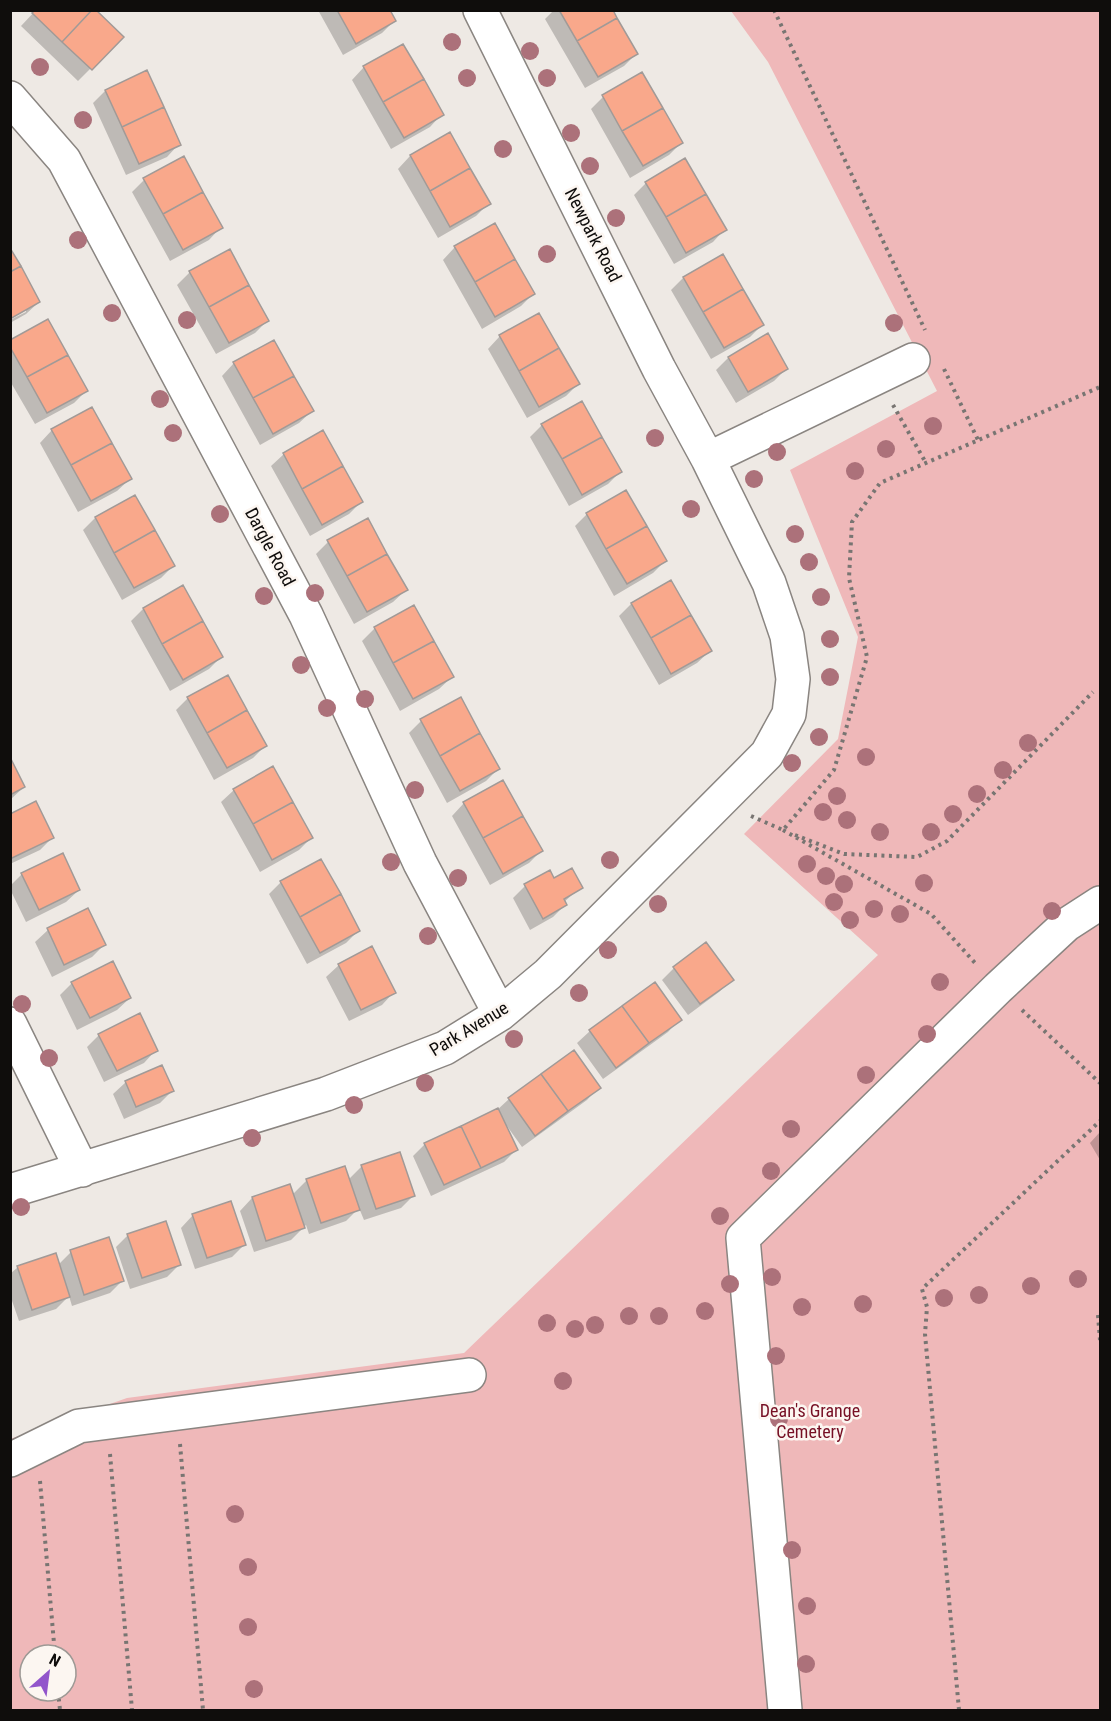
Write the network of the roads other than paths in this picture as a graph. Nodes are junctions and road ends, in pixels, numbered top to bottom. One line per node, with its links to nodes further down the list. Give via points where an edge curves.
1 (480, 10): 4 (street, Newpark Road)
2 (10, 98): 7 (street, Dargle Road, via 64,160 87,202 306,615 420,863)
3 (929, 356): 4 (street)
4 (708, 459): 5 (street, Newpark Road, via 769,583 787,636)
5 (793, 679): 7 (street, Park Avenue, via 789,714 767,754 548,974)
6 (1101, 903): 13 (street, via 1066,925 998,988 743,1238)
7 (500, 1014): 9 (street, Park Avenue, via 445,1048 326,1094)
8 (10, 1024): 9 (street)
9 (82, 1170): 10 (street, Park Avenue)
10 (10, 1191)
11 (469, 1375): 12 (street, via 107,1421 79,1426)
12 (24, 1454)
13 (785, 1710)

